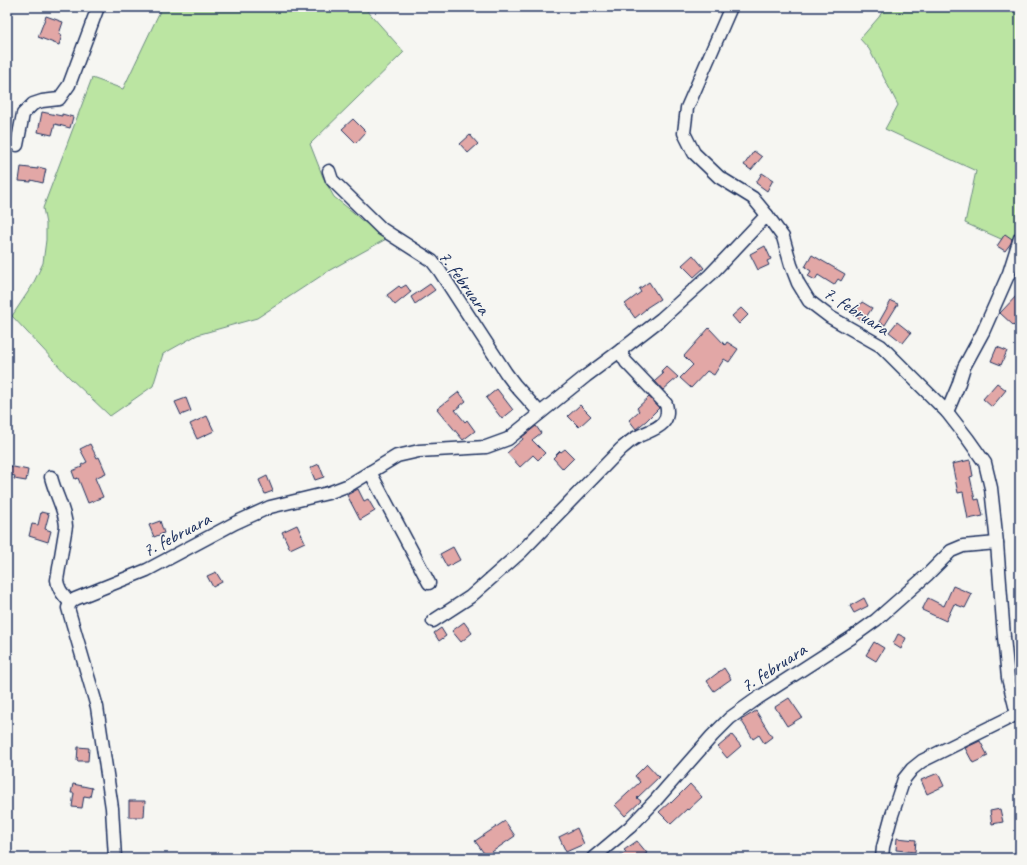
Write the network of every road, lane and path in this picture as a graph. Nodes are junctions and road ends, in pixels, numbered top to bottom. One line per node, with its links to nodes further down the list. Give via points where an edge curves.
1 (98, 7): 3 (street, via 69,85 59,99 33,104 23,114)
2 (731, 7): 5 (street, via 688,108 684,133 694,153 719,177 753,198)
3 (17, 145)
4 (329, 171): 9 (street, 7. februara, via 332,180 376,224 432,261 515,385)
5 (767, 214): 7 (street, 7. februara, via 710,275 661,319); 8 (street, 7. februara, via 783,237 798,283 809,301 830,317 881,346)
6 (1020, 238): 8 (street, via 1009,273 983,332 964,367)
7 (621, 350): 9 (street, 7. februara); 15 (street, via 626,362 666,404 666,420 621,449 521,552 470,597)
8 (947, 412): 12 (street, 7. februara, via 984,463 991,488)
9 (540, 413): 10 (street, 7. februara, via 508,439 496,444 408,453 397,456)
10 (370, 472): 13 (street); 14 (street, 7. februara, via 349,485 328,493 270,507 147,570)
11 (51, 477): 14 (street, via 66,517 57,580 59,590)
12 (997, 543): 16 (street, 7. februara, via 1008,678); 18 (street, 7. februara, via 964,546 951,551 876,620 730,718 630,827)
13 (429, 583)
14 (70, 603): 17 (street, via 68,608 97,707 112,808)
15 (433, 621)
16 (1018, 715): 19 (street, 7. februara, via 922,761 912,769 904,779 891,818)
17 (116, 858)
18 (593, 858)
19 (882, 858)

